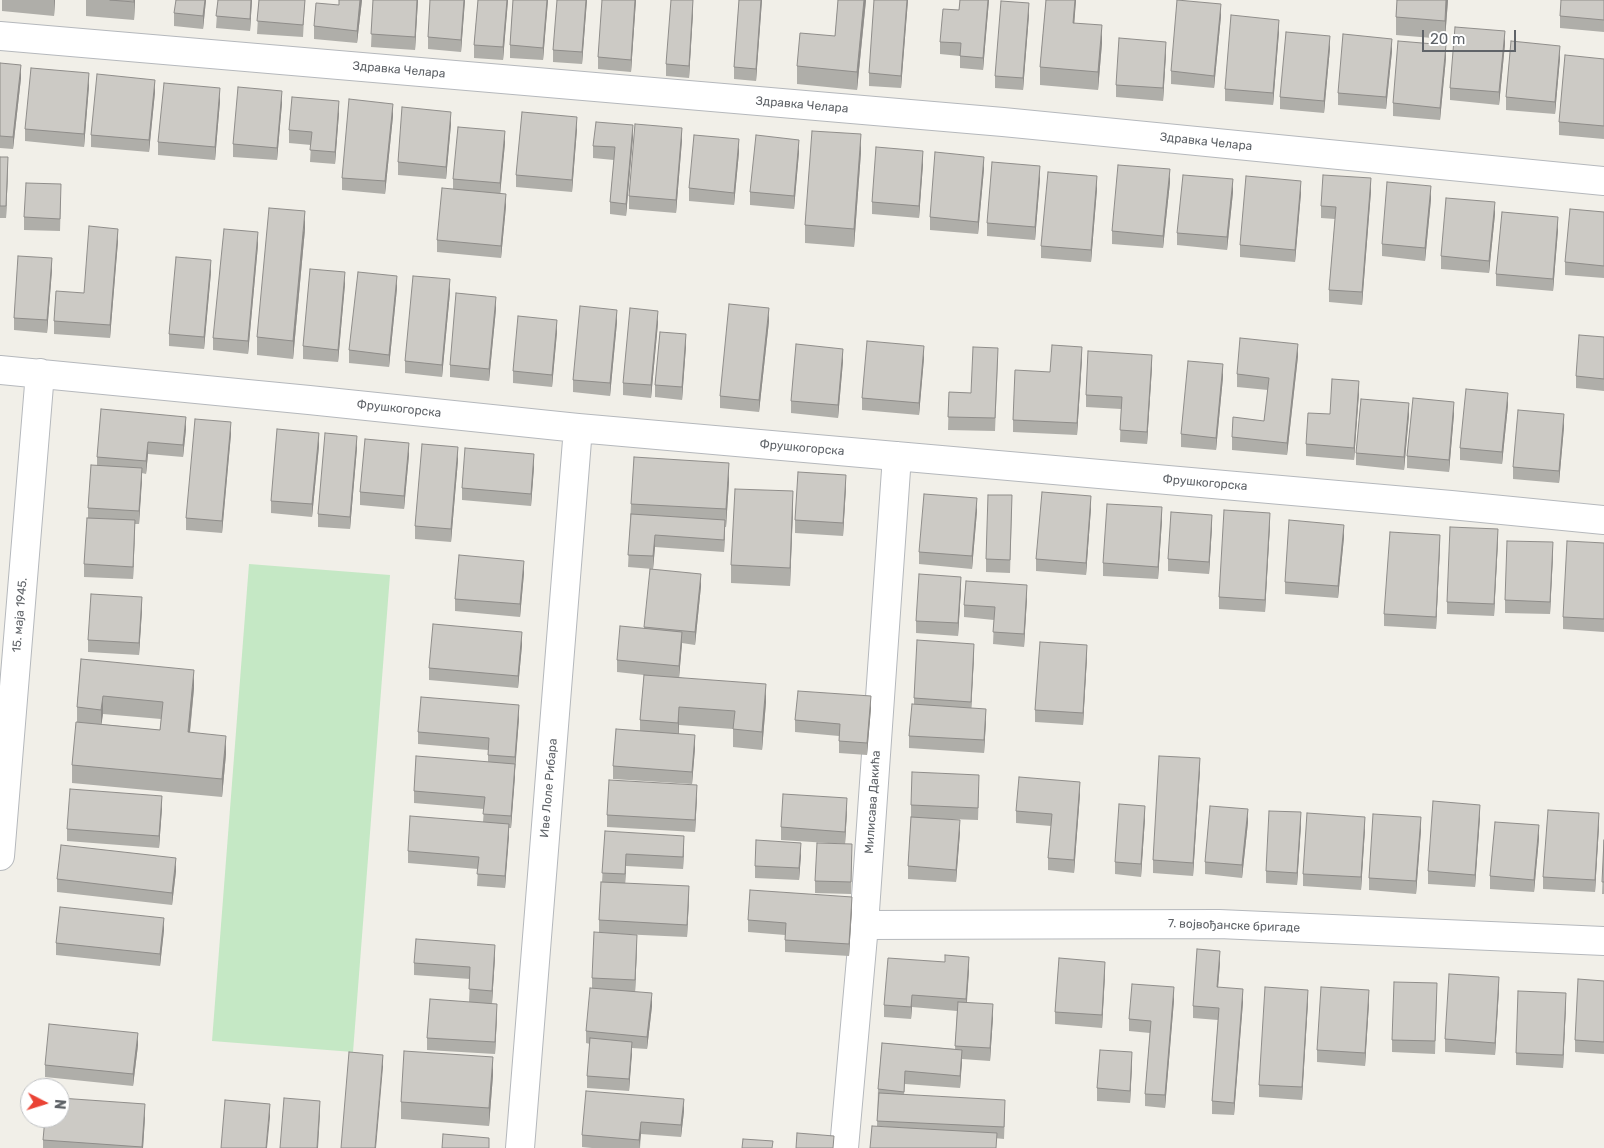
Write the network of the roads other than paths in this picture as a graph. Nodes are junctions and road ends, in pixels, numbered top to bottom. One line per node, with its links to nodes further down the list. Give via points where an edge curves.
1 (0, 36): 2 (street, Здравка Челара, via 1003,122)
2 (1604, 181)
3 (0, 370): 4 (street, Фрушкогорска)
4 (40, 374): 5 (street, Фрушкогорска); 8 (street, 15. маја 1945.)
5 (578, 428): 6 (street, Фрушкогорска); 11 (street, Иве Лоле Рибара)
6 (897, 456): 7 (street, Фрушкогорска); 9 (street, Милисава Дакића)
7 (1604, 520)
8 (0, 856)
9 (864, 925): 10 (street, 7. војвођанске бригаде, via 1219,924); 12 (street, Милисава Дакића)
10 (1604, 941)
11 (520, 1148)
12 (844, 1148)

